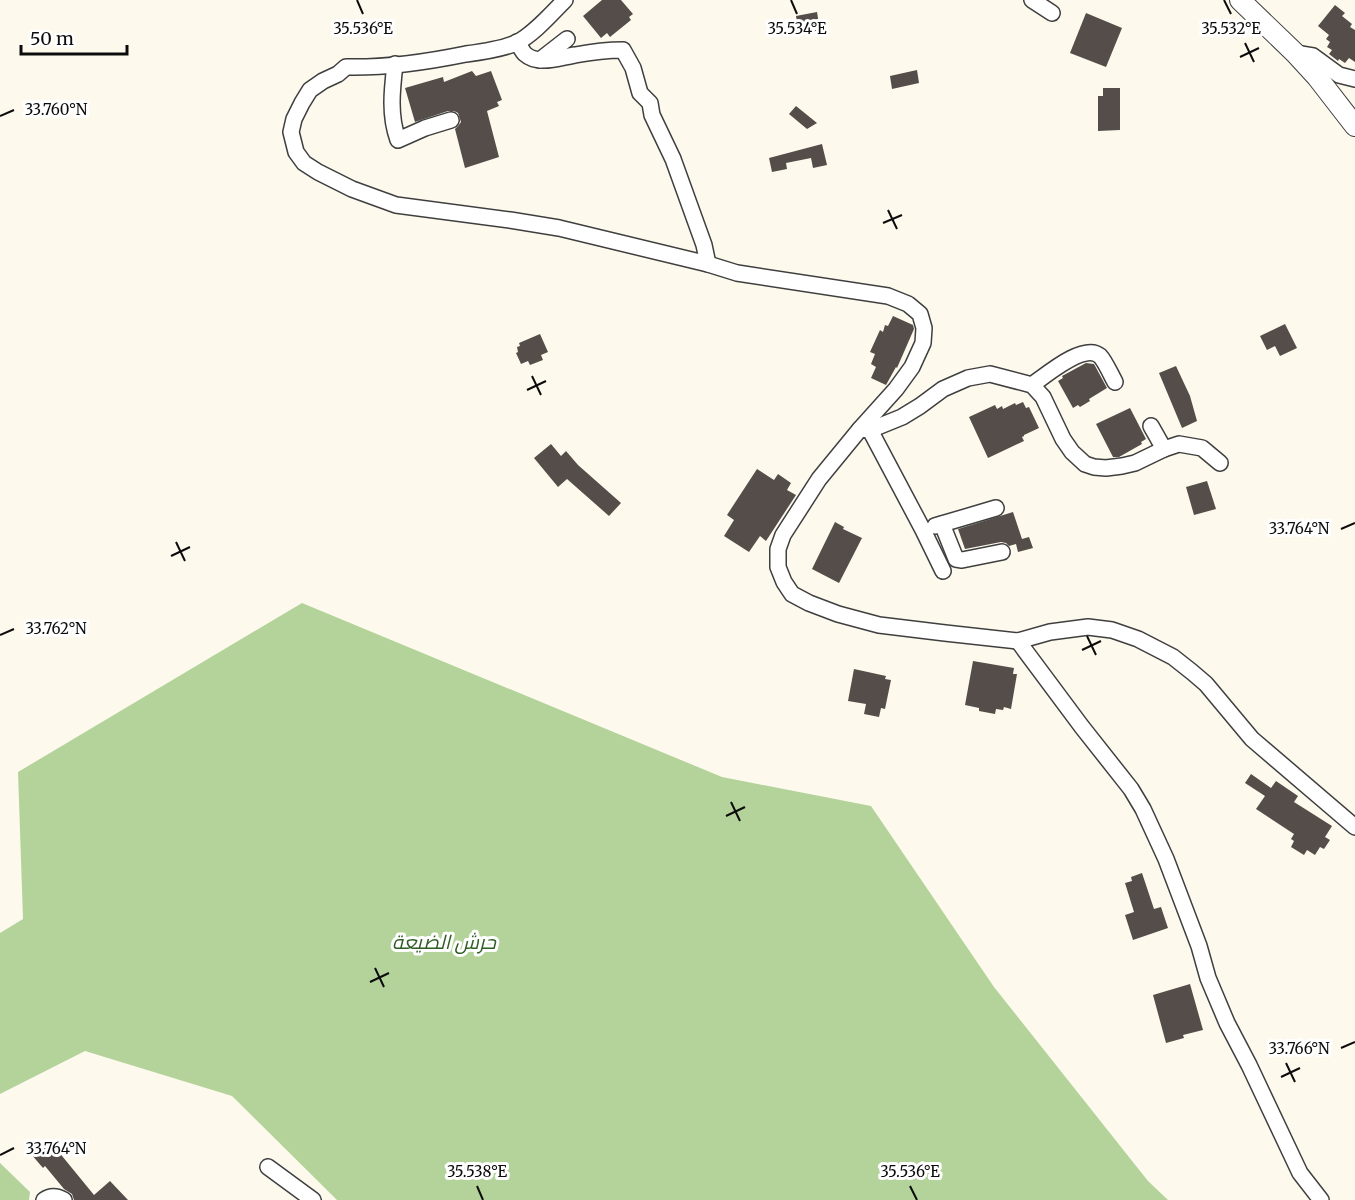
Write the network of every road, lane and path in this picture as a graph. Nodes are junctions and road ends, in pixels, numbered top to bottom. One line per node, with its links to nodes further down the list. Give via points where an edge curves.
1 (565, 0): 6 (street)
2 (1032, 0): 4 (street)
3 (1240, 0): 7 (street)
4 (1052, 13)
5 (567, 39): 8 (street)
6 (517, 42): 8 (street, via 526,55); 9 (street, via 481,52)
7 (1295, 53): 10 (street, via 1313,56 1339,75); 12 (street)
8 (540, 60): 13 (street, via 622,50 673,159)
9 (395, 64): 11 (street, via 392,114 398,140); 13 (street, via 346,67 310,90 291,132 304,164 352,189 396,205 559,228)
10 (1355, 79)
11 (451, 120)
12 (1355, 126)
13 (708, 264): 17 (street, via 737,273 888,296 920,314 924,328 922,343 912,367)
14 (1115, 382): 15 (street, via 1100,356 1092,353 1064,362)
15 (1032, 385): 17 (street, via 990,374 968,378 943,389 902,417); 18 (street, via 1043,398 1063,440 1084,464 1122,466)
16 (1151, 426): 18 (street)
17 (865, 430): 22 (street); 25 (street, via 819,479 783,535 778,567 792,594 838,614 879,625)
18 (1164, 449): 19 (street, via 1179,444 1202,448)
19 (1220, 463)
20 (996, 508): 21 (street)
21 (942, 524): 22 (street); 23 (street, via 956,559)
22 (923, 530): 24 (street)
23 (1002, 552)
24 (943, 571)
25 (1018, 641): 26 (street, via 1088,627 1138,639 1173,657 1206,684 1251,739); 31 (street, via 1143,809 1166,859 1227,1023 1300,1173)
26 (1355, 827)
27 (268, 1167): 30 (street)
28 (44, 1200): 29 (street, via 54,1196)
29 (63, 1200)
30 (313, 1200)
31 (1321, 1200)

